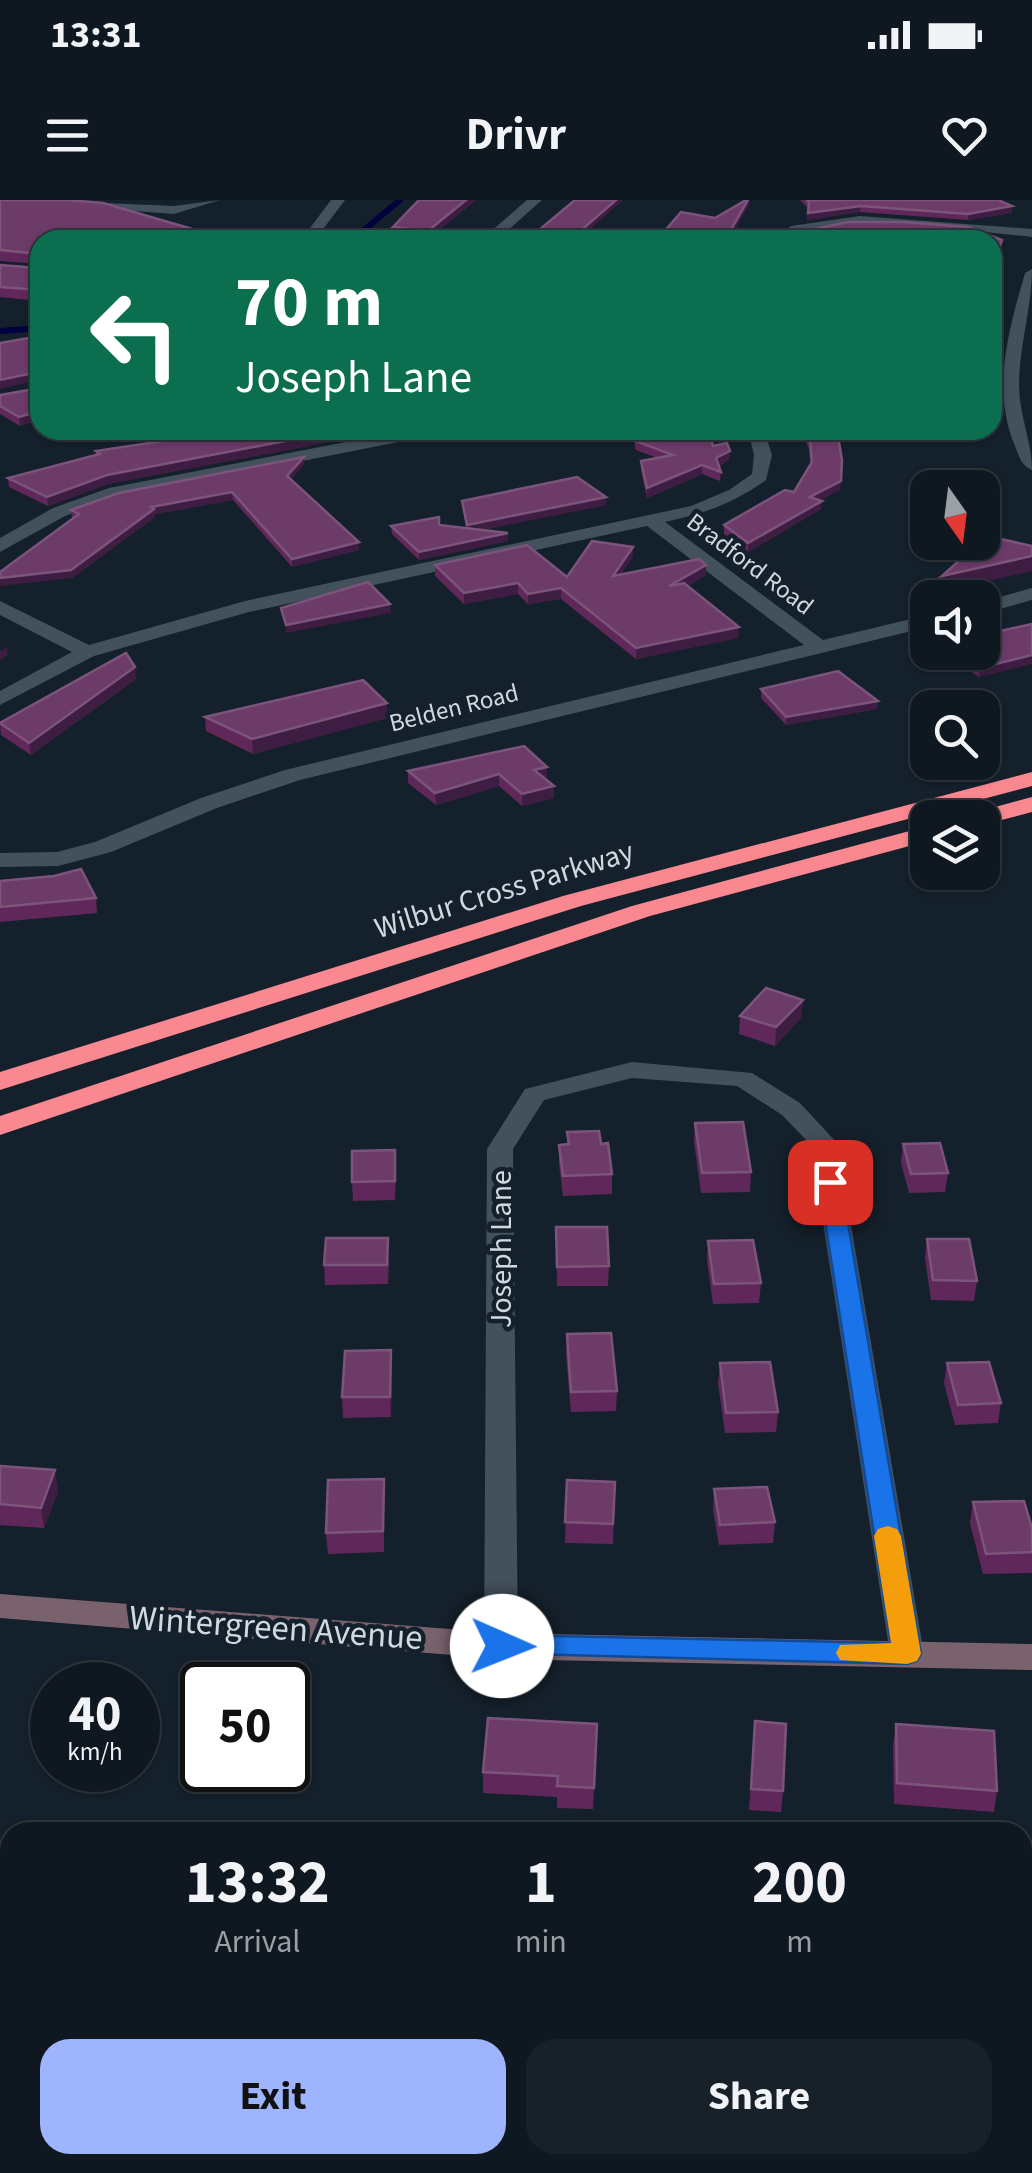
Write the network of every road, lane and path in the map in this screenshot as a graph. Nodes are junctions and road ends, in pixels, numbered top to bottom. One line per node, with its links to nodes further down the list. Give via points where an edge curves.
1 (41, 200): 2 (street, via 174,210)
2 (213, 200)
3 (338, 200): 5 (street)
4 (535, 200): 6 (street)
5 (316, 230)
6 (500, 230)
7 (796, 230): 8 (street, via 881,221)
8 (994, 230)
9 (1002, 231): 10 (street)
10 (1032, 233)
11 (1032, 273): 14 (street, via 1011,350 1010,382 1018,440)
12 (370, 440): 16 (street, via 115,492 59,512)
13 (759, 440): 15 (street, via 760,476 696,510)
14 (1032, 465)
15 (650, 520): 21 (street, Bradford Road); 22 (street, via 245,607)
16 (0, 546)
17 (1032, 594): 18 (street)
18 (1000, 603)
19 (0, 607): 22 (street)
20 (910, 625): 21 (street, Belden Road)
21 (819, 647): 28 (street, Belden Road, via 293,776 58,859)
22 (88, 652): 23 (street)
23 (0, 699)
24 (1032, 778): 29 (highway, Wilbur Cross Parkway, via 572,902)
25 (1032, 804): 26 (highway)
26 (1000, 813)
27 (910, 838): 30 (highway, Wilbur Cross Parkway, via 641,911)
28 (0, 860)
29 (0, 1081)
30 (0, 1126)
31 (0, 1606): 32 (main road, Wintergreen Avenue)
32 (502, 1646): 33 (main road, Wintergreen Avenue); 33 (street, Joseph Lane, via 500,1149 534,1095 632,1070 743,1079 791,1109 824,1143)
33 (907, 1654): 34 (main road, Wintergreen Avenue)
34 (1032, 1658)

